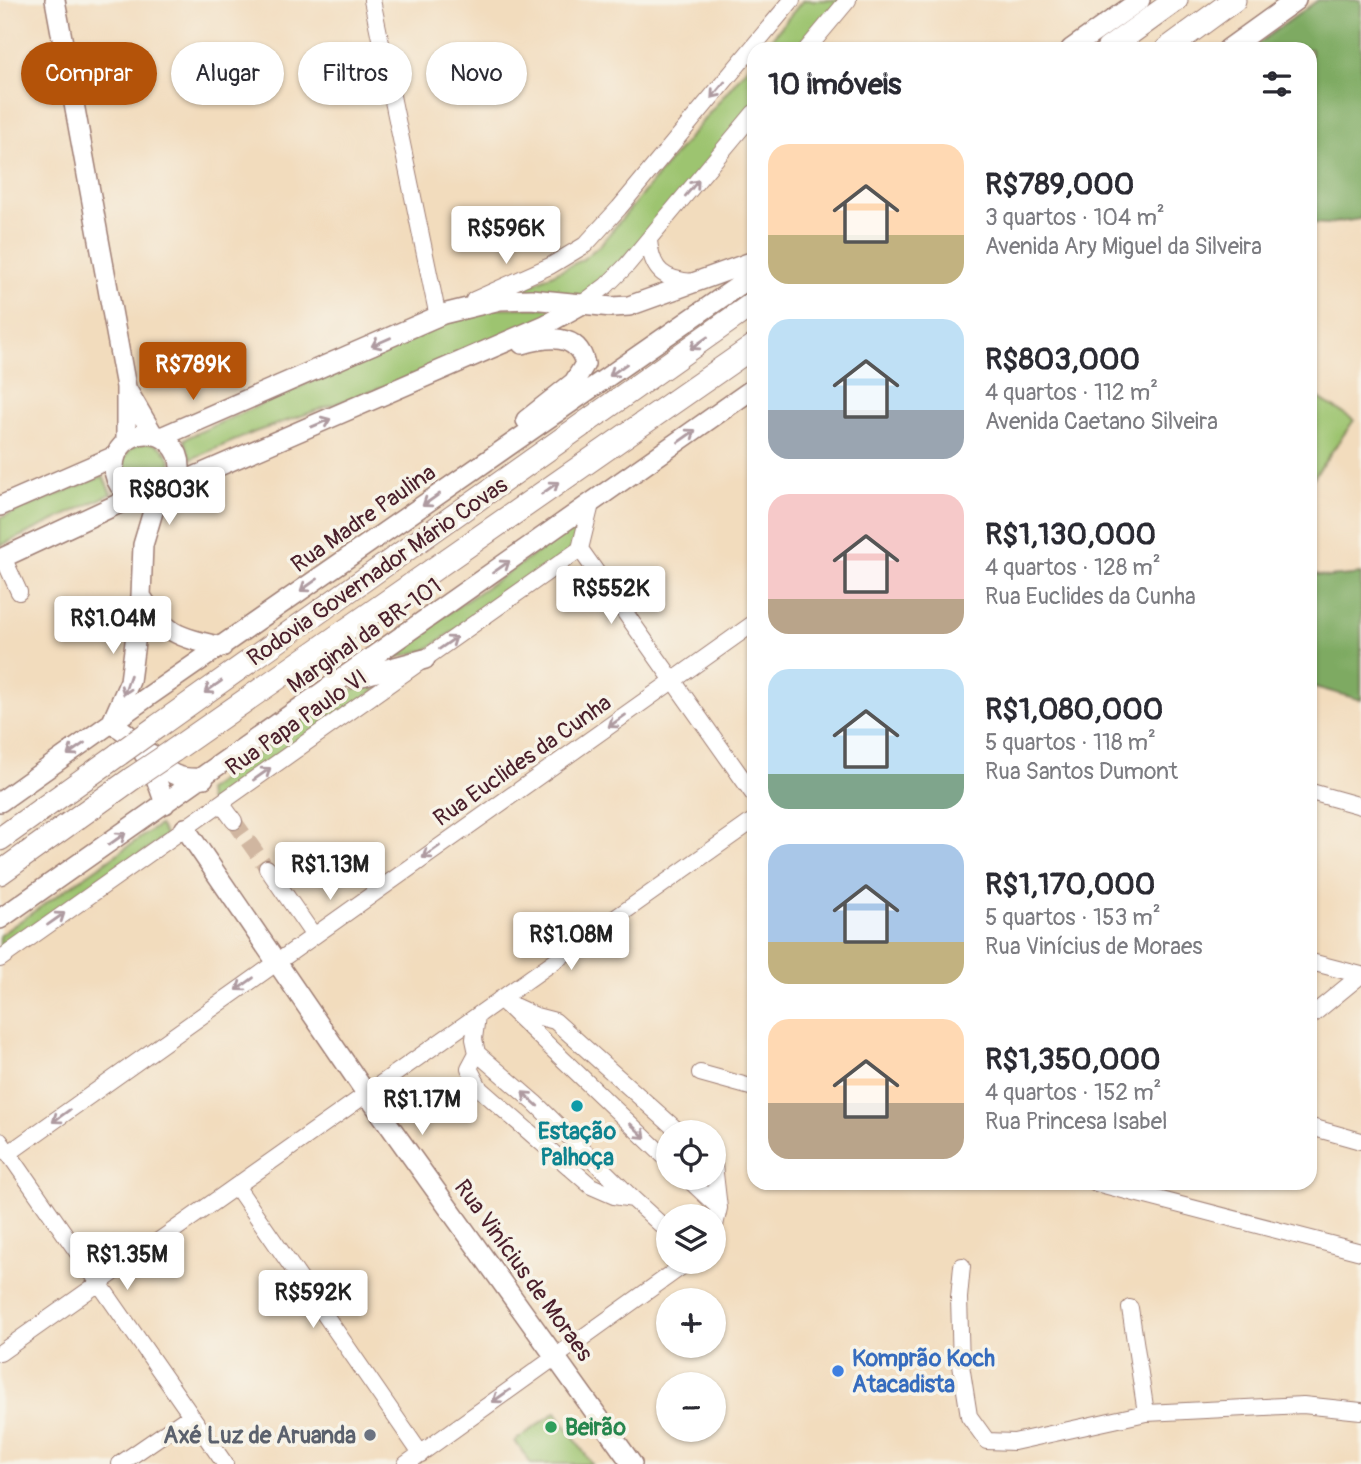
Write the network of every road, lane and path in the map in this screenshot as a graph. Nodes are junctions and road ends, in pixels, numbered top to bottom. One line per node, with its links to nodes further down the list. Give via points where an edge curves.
1 (55, 0): 26 (main road)
2 (372, 0): 23 (street)
3 (792, 0): 9 (street, one-way to 9)
4 (848, 0): 10 (street)
5 (1140, 0): 11 (main road)
6 (1176, 0): 12 (highway)
7 (1234, 0): 13 (highway)
8 (1296, 0): 14 (main road)
9 (757, 42)
10 (813, 42)
11 (1081, 42)
12 (1118, 42)
13 (1177, 42)
14 (1238, 42)
15 (747, 54): 23 (street, one-way to 23, via 585,245 551,266)
16 (747, 122): 17 (street, one-way to 16)
17 (649, 241): 20 (street, via 653,262 661,272 680,281); 21 (street, via 606,286)
18 (747, 264): 20 (main road)
19 (747, 280): 30 (main road, Rua Madre Paulina, one-way to 30)
20 (699, 282): 21 (main road, via 629,306)
21 (579, 306): 23 (main road, via 500,300); 25 (main road, via 545,326)
22 (747, 308): 56 (highway, Rodovia Governador Mário Covas, one-way to 56, bridge)
23 (441, 316): 28 (main road, one-way to 28)
24 (747, 351): 58 (highway, Rodovia Governador Mário Covas, one-way to 24, bridge)
25 (445, 369): 30 (main road, via 546,339 565,341 582,352 584,364 574,382 487,453); 31 (main road, one-way to 25)
26 (126, 387): 28 (main road); 29 (main road)
27 (747, 393): 33 (main road, Marginal da BR-101, one-way to 27)
28 (157, 436): 29 (main road, via 143,434); 31 (main road, via 177,453 180,463)
29 (120, 449): 32 (main road, via 114,475 124,492); 34 (main road)
30 (477, 468): 40 (main road, Rua Madre Paulina, one-way to 40)
31 (175, 485): 32 (main road, via 164,495)
32 (142, 498): 36 (main road); 38 (main road)
33 (591, 504): 35 (street); 43 (main road, Marginal da BR-101, one-way to 33)
34 (0, 506)
35 (580, 549): 41 (street, Rua Papa Paulo VI, one-way to 35); 42 (street)
36 (2, 558): 37 (street)
37 (19, 592)
38 (141, 596): 40 (main road, via 166,628); 45 (main road, one-way to 45, via 130,681)
39 (747, 628): 42 (street, Rua Euclides da Cunha)
40 (222, 647): 44 (main road, Rua Madre Paulina)
41 (425, 659): 43 (main road); 50 (street, Rua Papa Paulo VI, one-way to 41)
42 (672, 681): 47 (street); 60 (street, Rua Euclides da Cunha, one-way to 60)
43 (339, 682): 46 (main road, Marginal da BR-101)
44 (132, 709): 45 (main road, Rua Madre Paulina); 46 (main road, via 145,747 168,773)
45 (111, 724): 49 (main road, Rua Madre Paulina, one-way to 49); 51 (main road, via 141,749)
46 (204, 778): 51 (main road, Marginal da BR-101)
47 (747, 785)
48 (1317, 794): 52 (street)
49 (0, 802)
50 (221, 803): 53 (street); 55 (street, Rua Papa Paulo VI)
51 (165, 804): 59 (main road, Marginal da BR-101, one-way to 51)
52 (1361, 806)
53 (234, 821)
54 (747, 825): 65 (street)
55 (185, 828): 61 (street, Rua Papa Paulo VI, one-way to 55); 62 (main road, Rua Vinícius de Moraes)
56 (0, 839)
57 (267, 868): 60 (street)
58 (0, 873)
59 (0, 919)
60 (314, 936): 62 (street, Rua Euclides da Cunha)
61 (0, 958)
62 (275, 962): 71 (main road, Rua Vinícius de Moraes); 75 (street, Rua Euclides da Cunha, one-way to 75)
63 (1317, 963): 64 (street)
64 (1361, 975): 66 (street)
65 (500, 999): 67 (street); 72 (street, via 555,1021); 76 (street, one-way to 76)
66 (1317, 1011)
67 (477, 1016): 68 (street); 71 (street)
68 (477, 1053): 80 (street, one-way to 68); 80 (street, via 469,1068 480,1089 591,1186)
69 (700, 1073): 70 (street)
70 (747, 1086)
71 (366, 1093): 77 (street); 89 (main road, Rua Vinícius de Moraes)
72 (666, 1120)
73 (1317, 1129): 74 (street)
74 (1361, 1141)
75 (4, 1147): 86 (street)
76 (656, 1148)
77 (236, 1186): 86 (street); 93 (street)
78 (700, 1190): 81 (street)
79 (1123, 1190): 83 (street)
80 (633, 1199): 82 (street)
81 (715, 1204)
82 (656, 1220)
83 (1361, 1252)
84 (962, 1266): 91 (street, via 961,1365 969,1416 987,1441 1014,1442)
85 (672, 1274): 89 (street)
86 (99, 1283): 88 (street); 92 (street)
87 (1130, 1308): 91 (street)
88 (0, 1353)
89 (557, 1357): 93 (street, one-way to 93); 97 (main road, Rua Vinícius de Moraes)
90 (1361, 1411): 91 (street, via 1303,1405)
91 (1146, 1413)
92 (191, 1415): 94 (street); 95 (street)
93 (421, 1454): 96 (street)
94 (120, 1464)
95 (225, 1464)
96 (406, 1464)
97 (632, 1464)

